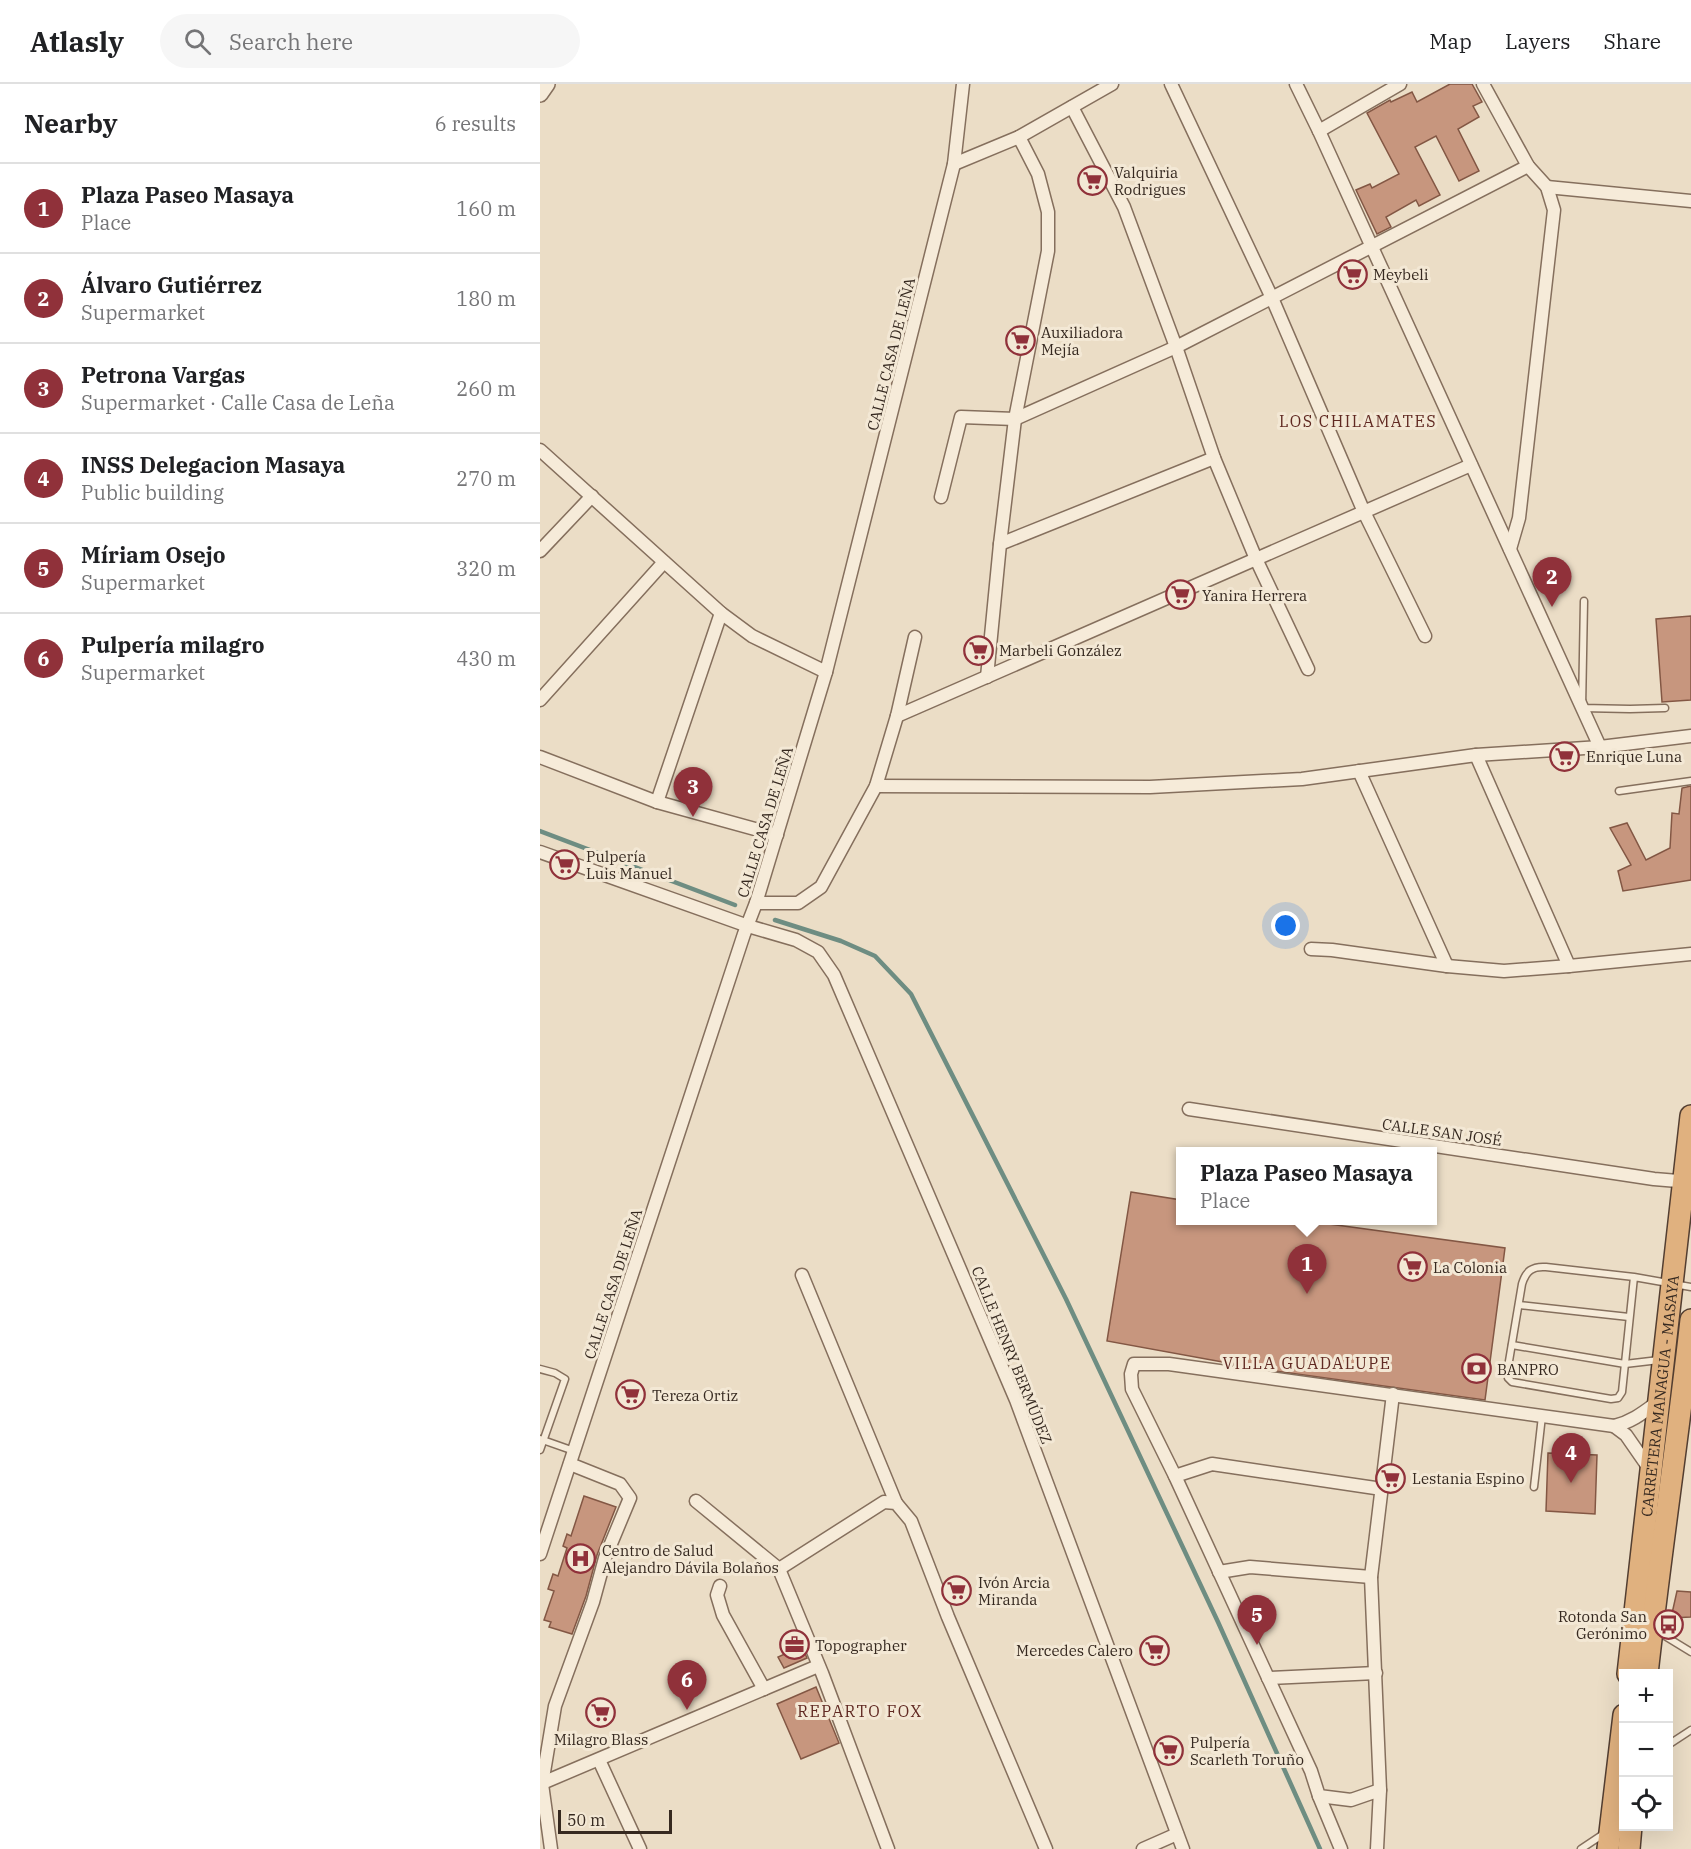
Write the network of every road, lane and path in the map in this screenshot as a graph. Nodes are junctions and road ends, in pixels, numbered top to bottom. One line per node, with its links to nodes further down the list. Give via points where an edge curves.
1 (547, 84): 8 (street)
2 (963, 84): 12 (street, CALLE CASA DE LEÑA)
3 (1112, 84): 9 (street)
4 (1171, 84): 17 (street)
5 (1296, 84): 10 (street)
6 (1400, 84): 10 (street)
7 (1483, 84): 13 (street)
8 (540, 94)
9 (1072, 107): 11 (street); 18 (street, via 1124,207)
10 (1319, 131): 16 (street)
11 (1019, 137): 12 (street); 19 (street, via 1038,174 1048,212 1048,251)
12 (954, 164): 36 (street, CALLE CASA DE LEÑA)
13 (1528, 166): 14 (street); 16 (street)
14 (1547, 188): 15 (street); 27 (street, via 1554,210 1519,518)
15 (1691, 201)
16 (1371, 247): 17 (street); 22 (street)
17 (1272, 298): 18 (street); 25 (street)
18 (1176, 347): 19 (street); 21 (street)
19 (1015, 419): 24 (street, via 961,417); 26 (street)
20 (540, 450): 23 (street)
21 (1214, 458): 26 (street); 29 (street)
22 (1471, 465): 25 (street); 27 (street)
23 (592, 496): 28 (street); 30 (street)
24 (941, 497)
25 (1364, 512): 29 (street); 33 (street)
26 (1000, 544): 37 (street)
27 (1510, 549): 39 (street)
28 (540, 551)
29 (1256, 559): 35 (street); 37 (street)
30 (664, 562): 32 (street); 38 (street)
31 (1584, 601): 39 (lane)
32 (721, 613): 36 (street, via 752,636); 50 (street)
33 (1425, 636)
34 (915, 637): 41 (street)
35 (1308, 669)
36 (826, 672): 51 (street, CALLE CASA DE LEÑA)
37 (987, 677): 41 (street)
38 (540, 700)
39 (1582, 708): 40 (lane); 43 (street)
40 (1665, 708)
41 (897, 716): 48 (street)
42 (1691, 736): 43 (street)
43 (1600, 747): 44 (street)
44 (1476, 755): 46 (street); 58 (street)
45 (540, 757): 50 (street)
46 (1359, 771): 48 (street, via 1302,779 1150,787); 57 (street)
47 (1691, 781): 49 (lane)
48 (876, 786): 53 (street, via 821,887 798,903)
49 (1619, 791)
50 (657, 802): 51 (street)
51 (777, 835): 53 (street, CALLE CASA DE LEÑA)
52 (540, 852): 54 (street, CALLE HENRY BERMÚDEZ)
53 (756, 903): 54 (street, CALLE CASA DE LEÑA)
54 (748, 926): 79 (street, CALLE CASA DE LEÑA); 107 (street, CALLE HENRY BERMÚDEZ, via 796,940 818,952 834,975 1016,1400)
55 (1311, 950): 57 (street)
56 (1691, 954): 58 (street)
57 (1447, 966): 58 (street, via 1504,971)
58 (1569, 966)
59 (1189, 1109): 61 (street, CALLE SAN JOSÉ)
60 (1691, 1116): 61 (highway, CARRETERA MANAGUA - MASAYA)
61 (1687, 1181): 64 (highway, CARRETERA MANAGUA - MASAYA)
62 (802, 1275): 86 (street)
63 (1634, 1277): 64 (lane); 65 (lane, via 1538,1266 1525,1276); 66 (lane)
64 (1682, 1286): 69 (highway, CARRETERA MANAGUA - MASAYA)
65 (1519, 1305): 66 (lane); 68 (lane)
66 (1629, 1317): 70 (lane)
67 (1691, 1320): 75 (highway, CARRETERA MANAGUA - MASAYA)
68 (1512, 1345): 70 (lane); 70 (lane, via 1507,1373 1512,1382 1611,1399 1622,1392)
69 (1663, 1359): 70 (lane); 73 (highway, CARRETERA MANAGUA - MASAYA)
70 (1625, 1364)
71 (540, 1369): 77 (lane, via 565,1379)
72 (1393, 1394): 74 (street); 82 (street, via 1169,1364 1134,1364 1132,1389); 84 (street)
73 (1659, 1401): 76 (street, via 1634,1419); 81 (highway, CARRETERA MANAGUA - MASAYA)
74 (1542, 1416): 76 (street); 83 (lane)
75 (1685, 1420): 92 (highway, CARRETERA MANAGUA - MASAYA)
76 (1614, 1426): 81 (street, via 1626,1435)
77 (542, 1440): 78 (lane); 79 (lane)
78 (540, 1450)
79 (574, 1451): 80 (street, CALLE CASA DE LEÑA)
80 (570, 1464): 87 (street, CALLE CASA DE LEÑA); 104 (street, via 620,1484 630,1498 605,1558 555,1706)
81 (1651, 1471): 95 (highway, CARRETERA MANAGUA - MASAYA)
82 (1174, 1476): 84 (street, via 1212,1464); 89 (street)
83 (1534, 1487)
84 (1382, 1489): 90 (street)
85 (696, 1501): 88 (street)
86 (896, 1503): 88 (street, via 884,1502); 112 (street, via 911,1521)
87 (540, 1554)
88 (779, 1569): 94 (street)
89 (1219, 1572): 90 (street, via 1250,1567); 98 (street)
90 (1371, 1577): 97 (street)
91 (720, 1586): 99 (street, via 717,1595 723,1615)
92 (1652, 1628): 93 (lane); 96 (highway, CARRETERA MANAGUA - MASAYA)
93 (1691, 1652)
94 (818, 1666): 99 (street); 111 (street)
95 (1629, 1669)
96 (1648, 1669)
97 (1376, 1673): 98 (street); 105 (street)
98 (1268, 1678): 106 (street)
99 (764, 1689): 103 (street)
100 (1623, 1723): 108 (highway)
101 (1691, 1730): 102 (lane)
102 (1673, 1742)
103 (599, 1760): 104 (street); 110 (street)
104 (541, 1783): 109 (street)
105 (1380, 1790): 106 (street, via 1351,1800); 116 (street)
106 (1319, 1796): 115 (street)
107 (1177, 1834): 113 (street); 114 (street, CALLE HENRY BERMÚDEZ)
108 (1617, 1835): 117 (lane); 118 (highway)
109 (551, 1849)
110 (640, 1849)
111 (888, 1849)
112 (1046, 1849)
113 (1143, 1849)
114 (1183, 1849)
115 (1341, 1849)
116 (1377, 1849)
117 (1581, 1849)
118 (1629, 1849)

